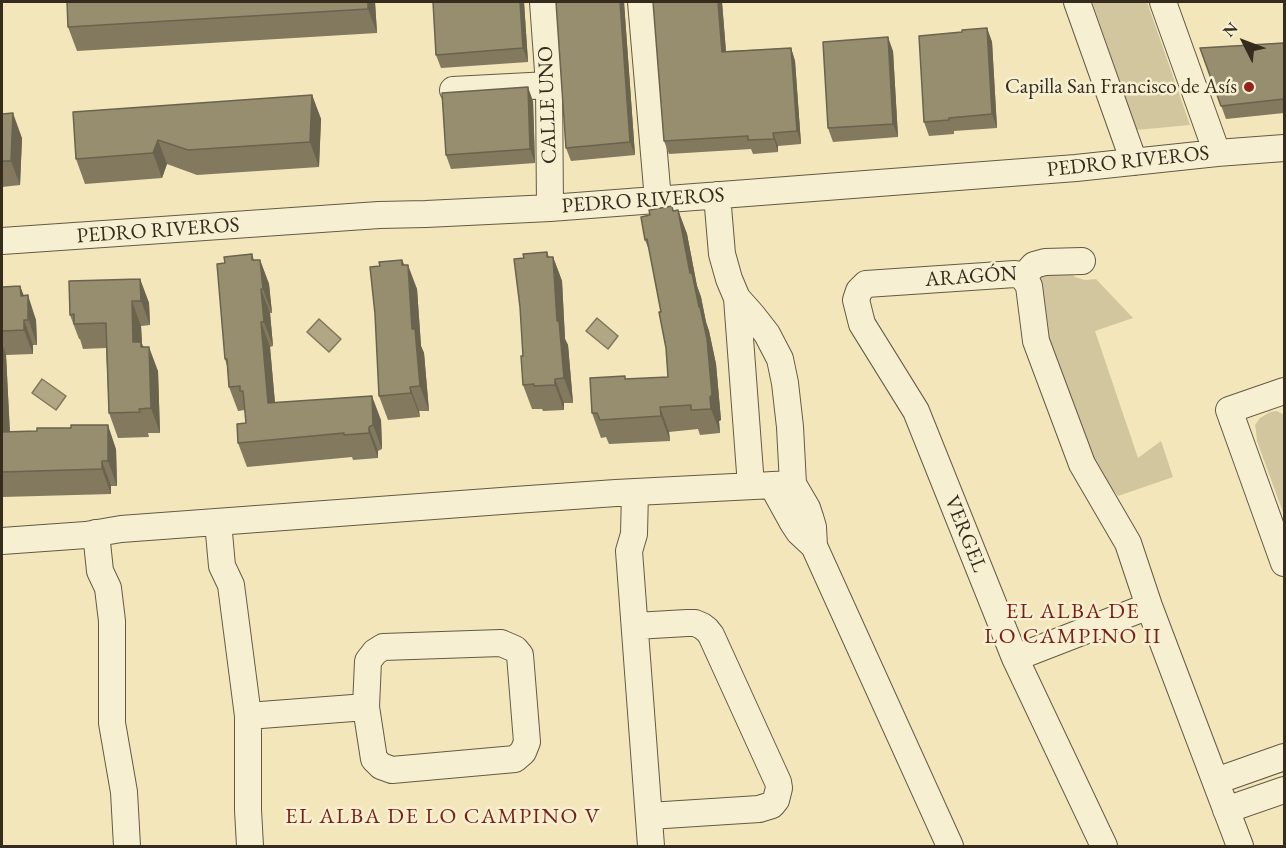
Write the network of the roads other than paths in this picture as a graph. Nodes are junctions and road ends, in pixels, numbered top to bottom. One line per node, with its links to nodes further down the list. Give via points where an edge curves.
1 (543, 2): 5 (street, CALLE UNO)
2 (641, 2): 11 (street)
3 (1077, 2): 9 (street)
4 (1163, 2): 8 (street)
5 (549, 85): 6 (street); 12 (street, CALLE UNO)
6 (453, 90)
7 (1284, 148): 8 (street, PEDRO RIVEROS)
8 (1217, 153): 9 (street, PEDRO RIVEROS)
9 (1134, 162): 10 (street, PEDRO RIVEROS)
10 (717, 195): 11 (street, PEDRO RIVEROS); 17 (street, via 722,254)
11 (658, 200): 12 (street, PEDRO RIVEROS)
12 (550, 208): 13 (street, PEDRO RIVEROS, via 379,215)
13 (2, 241)
14 (1082, 261): 15 (street, ARAGÓN, via 1045,262 1034,265)
15 (1023, 277): 16 (street, ARAGÓN, via 1015,274 866,284); 27 (street, via 1029,286 1036,341 1082,464 1128,543)
16 (859, 291): 29 (street, VERGEL, via 856,300 862,324 916,411)
17 (738, 298): 19 (street, via 780,359); 20 (street)
18 (1284, 391): 26 (street, via 1229,411)
19 (791, 436): 20 (street, via 767,432); 21 (street)
20 (748, 438): 21 (street)
21 (772, 485): 22 (street); 40 (street, via 807,508 814,546)
22 (625, 493): 23 (street); 28 (street, via 618,533 629,551)
23 (227, 521): 24 (street); 31 (street, via 237,558 231,585)
24 (104, 532): 25 (street); 37 (street, via 115,571 108,588 113,645 112,723)
25 (2, 541)
26 (1284, 563)
27 (1149, 606): 29 (street); 33 (street)
28 (635, 626): 36 (street); 36 (street, via 687,623 707,630 779,788 772,805 759,809)
29 (1015, 658): 41 (street, VERGEL)
30 (366, 707): 30 (street, via 374,759 393,770 515,759 527,742 519,655 501,643 383,647 368,661); 31 (street)
31 (248, 716): 38 (street)
32 (1284, 757): 33 (street)
33 (1216, 781): 35 (street)
34 (1284, 790): 35 (street)
35 (1226, 810): 42 (street)
36 (649, 816): 39 (street)
37 (127, 846)
38 (250, 846)
39 (651, 846)
40 (950, 846)
41 (1104, 846)
42 (1240, 846)

